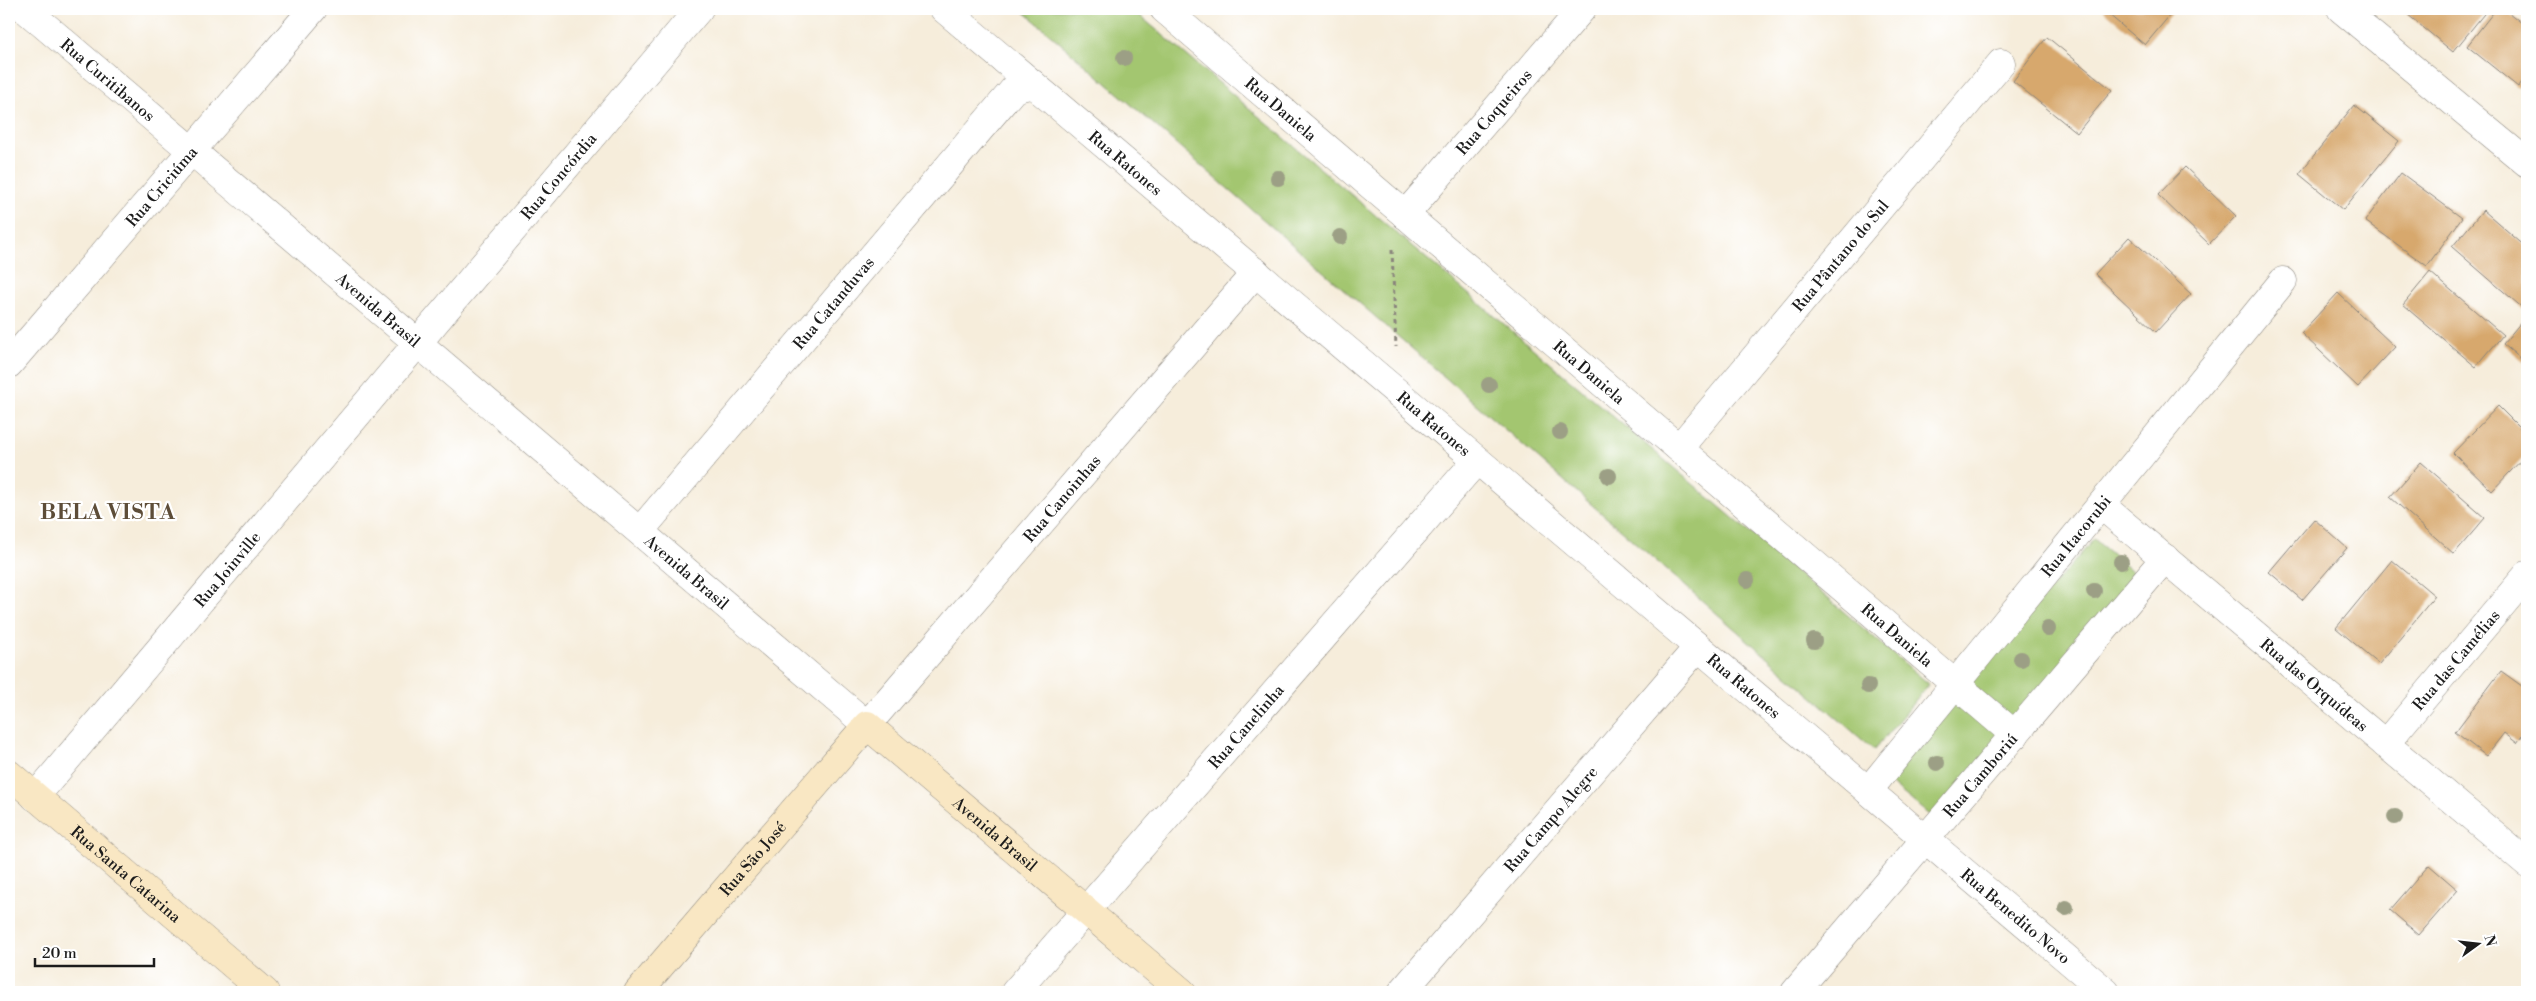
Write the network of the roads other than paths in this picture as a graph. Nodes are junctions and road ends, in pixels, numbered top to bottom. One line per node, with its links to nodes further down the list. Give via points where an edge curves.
1 (25, 9): 10 (street, Rua Curitibanos)
2 (313, 9): 10 (street, Rua Criciúma)
3 (699, 9): 15 (street, Rua Concórdia)
4 (944, 9): 9 (street, Rua Ratones)
5 (1164, 9): 12 (street, Rua Daniela)
6 (1582, 9): 12 (street, Rua Coqueiros)
7 (2342, 9): 11 (street)
8 (2001, 63): 17 (street, Rua Pântano do Sul)
9 (1033, 84): 13 (street, Rua Ratones); 20 (street, Rua Catanduvas, via 1014,89)
10 (192, 150): 15 (street, Avenida Brasil); 16 (street, Rua Criciúma)
11 (2527, 163)
12 (1398, 209): 17 (street, Rua Daniela)
13 (1256, 272): 18 (street, Rua Ratones); 25 (street, Rua Canoinhas)
14 (2283, 281): 19 (street, Rua Itacorubi)
15 (418, 342): 20 (street, Avenida Brasil); 30 (street, Rua Joinville)
16 (9, 364)
17 (1679, 448): 24 (street, Rua Daniela)
18 (1477, 460): 23 (street, Rua Ratones); 33 (street, Rua Canelinha)
19 (2101, 505): 21 (street, Rua das Orquídeas); 24 (street, Rua Itacorubi)
20 (640, 531): 25 (street, Avenida Brasil)
21 (2165, 558): 26 (street, Rua Camboriú); 27 (street, Rua das Orquídeas)
22 (2527, 574): 27 (street, Rua das Camélias)
23 (1698, 646): 29 (street, Rua Ratones); 38 (street, Rua Campo Alegre)
24 (1956, 684): 26 (street, Rua Daniela); 29 (street, Rua Itacorubi)
25 (867, 725): 33 (main road, Avenida Brasil); 35 (main road, Rua São José)
26 (2014, 734): 31 (street, Rua Camboriú)
27 (2384, 744): 32 (street, Rua das Orquídeas)
28 (9, 774): 30 (main road, Rua Santa Catarina)
29 (1868, 791): 31 (street, Rua Ratones)
30 (35, 796): 34 (main road, Rua Santa Catarina)
31 (1926, 839): 39 (street, Rua Camboriú); 40 (street, Rua Benedito Novo)
32 (2527, 863)
33 (1086, 911): 36 (street, Rua Canelinha); 37 (main road, Avenida Brasil)
34 (257, 990)
35 (638, 992)
36 (1015, 992)
37 (1182, 992)
38 (1402, 992)
39 (1795, 992)
40 (2106, 992)

